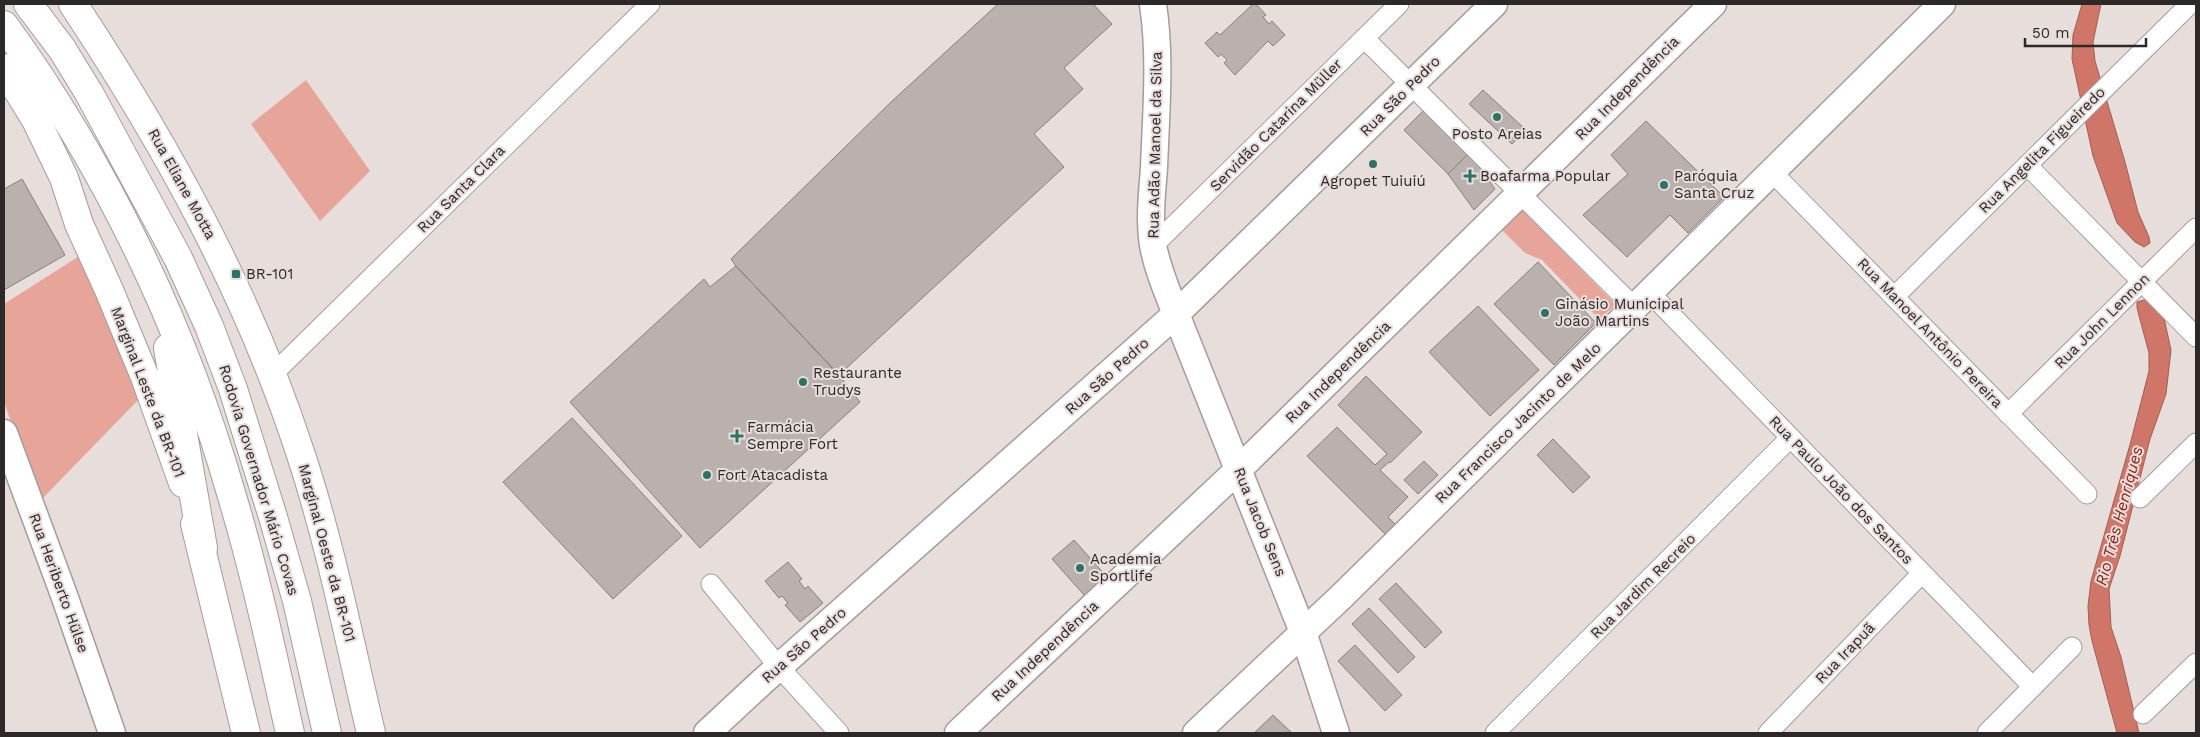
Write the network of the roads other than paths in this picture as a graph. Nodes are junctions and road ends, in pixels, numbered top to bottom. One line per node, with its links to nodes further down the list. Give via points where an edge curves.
1 (28, 4): 13 (main road, Rodovia Governador Mário Covas)
2 (40, 4): 13 (main road)
3 (73, 4): 27 (main road, Rua Eliane Motta, via 164,148 205,223)
4 (650, 4): 27 (street, Rua Santa Clara)
5 (1153, 4): 20 (street, Rua Adão Manoel da Silva, via 1158,75)
6 (1399, 4): 12 (street, Servidão Catarina Müller)
7 (1494, 4): 15 (street, Rua São Pedro)
8 (1713, 4): 18 (street, Rua Independência)
9 (1942, 4): 17 (street, Rua Francisco Jacinto de Melo)
10 (2190, 4): 16 (street, Rua Angelita Figueiredo)
11 (4, 25): 22 (main road, Rodovia Governador Mário Covas, via 85,149)
12 (1364, 38): 15 (street, Rua Paulo João dos Santos); 20 (street, Servidão Catarina Müller)
13 (62, 49): 40 (main road, Rodovia Governador Mário Covas, via 145,194 209,326 251,442)
14 (4, 68): 35 (main road, Marginal Leste da BR-101, via 36,120 64,178 171,447)
15 (1412, 85): 18 (street, Rua Paulo João dos Santos); 25 (street, Rua São Pedro)
16 (2027, 165): 21 (street); 23 (street, Rua Angelita Figueiredo)
17 (1773, 173): 23 (street, Rua Manoel Antônio Pereira); 24 (street, Rua Francisco Jacinto de Melo)
18 (1520, 194): 24 (street, Rua Paulo João dos Santos); 32 (street, Rua Independência)
19 (2196, 228): 21 (street, Rua John Lennon)
20 (1153, 246): 25 (street, Rua Adão Manoel da Silva)
21 (2142, 282): 26 (street); 28 (street, Rua John Lennon)
22 (159, 295): 35 (main road); 47 (main road, Rodovia Governador Mário Covas, via 192,375 231,491)
23 (1894, 297): 28 (street, Rua Manoel Antônio Pereira)
24 (1642, 301): 30 (street, Rua Paulo João dos Santos); 38 (street, Rua Francisco Jacinto de Melo)
25 (1176, 314): 32 (street, Rua Jacob Sens); 42 (street, Rua São Pedro)
26 (2196, 337)
27 (272, 375): 50 (main road, Marginal Oeste da BR-101, via 318,512)
28 (2008, 414): 33 (street, Rua Manoel Antônio Pereira)
29 (4, 433): 45 (street, Rua Heriberto Hülse)
30 (1790, 438): 36 (street, Rua Paulo João dos Santos); 56 (street, Rua Jardim Recreio)
31 (2196, 443): 34 (street)
32 (1239, 469): 38 (street, Rua Jacob Sens); 53 (street, Rua Independência)
33 (2087, 494)
34 (2140, 498)
35 (202, 548): 46 (main road, Marginal Leste da BR-101)
36 (1922, 574): 43 (street, Rua Paulo João dos Santos); 57 (street, Rua Irapuã)
37 (711, 584): 42 (street)
38 (1303, 632): 54 (street, Rua Francisco Jacinto de Melo); 55 (street, Rua Jacob Sens)
39 (2072, 647): 43 (street)
40 (308, 650): 48 (main road, Rodovia Governador Mário Covas); 49 (main road)
41 (2196, 663): 44 (street)
42 (780, 667): 51 (street, Rua São Pedro); 52 (street)
43 (2033, 687): 58 (street)
44 (2143, 714)
45 (112, 733)
46 (246, 733)
47 (290, 733)
48 (327, 733)
49 (343, 733)
50 (371, 733)
51 (707, 733)
52 (838, 733)
53 (958, 733)
54 (1196, 733)
55 (1336, 733)
56 (1495, 733)
57 (1768, 733)
58 (1987, 733)

